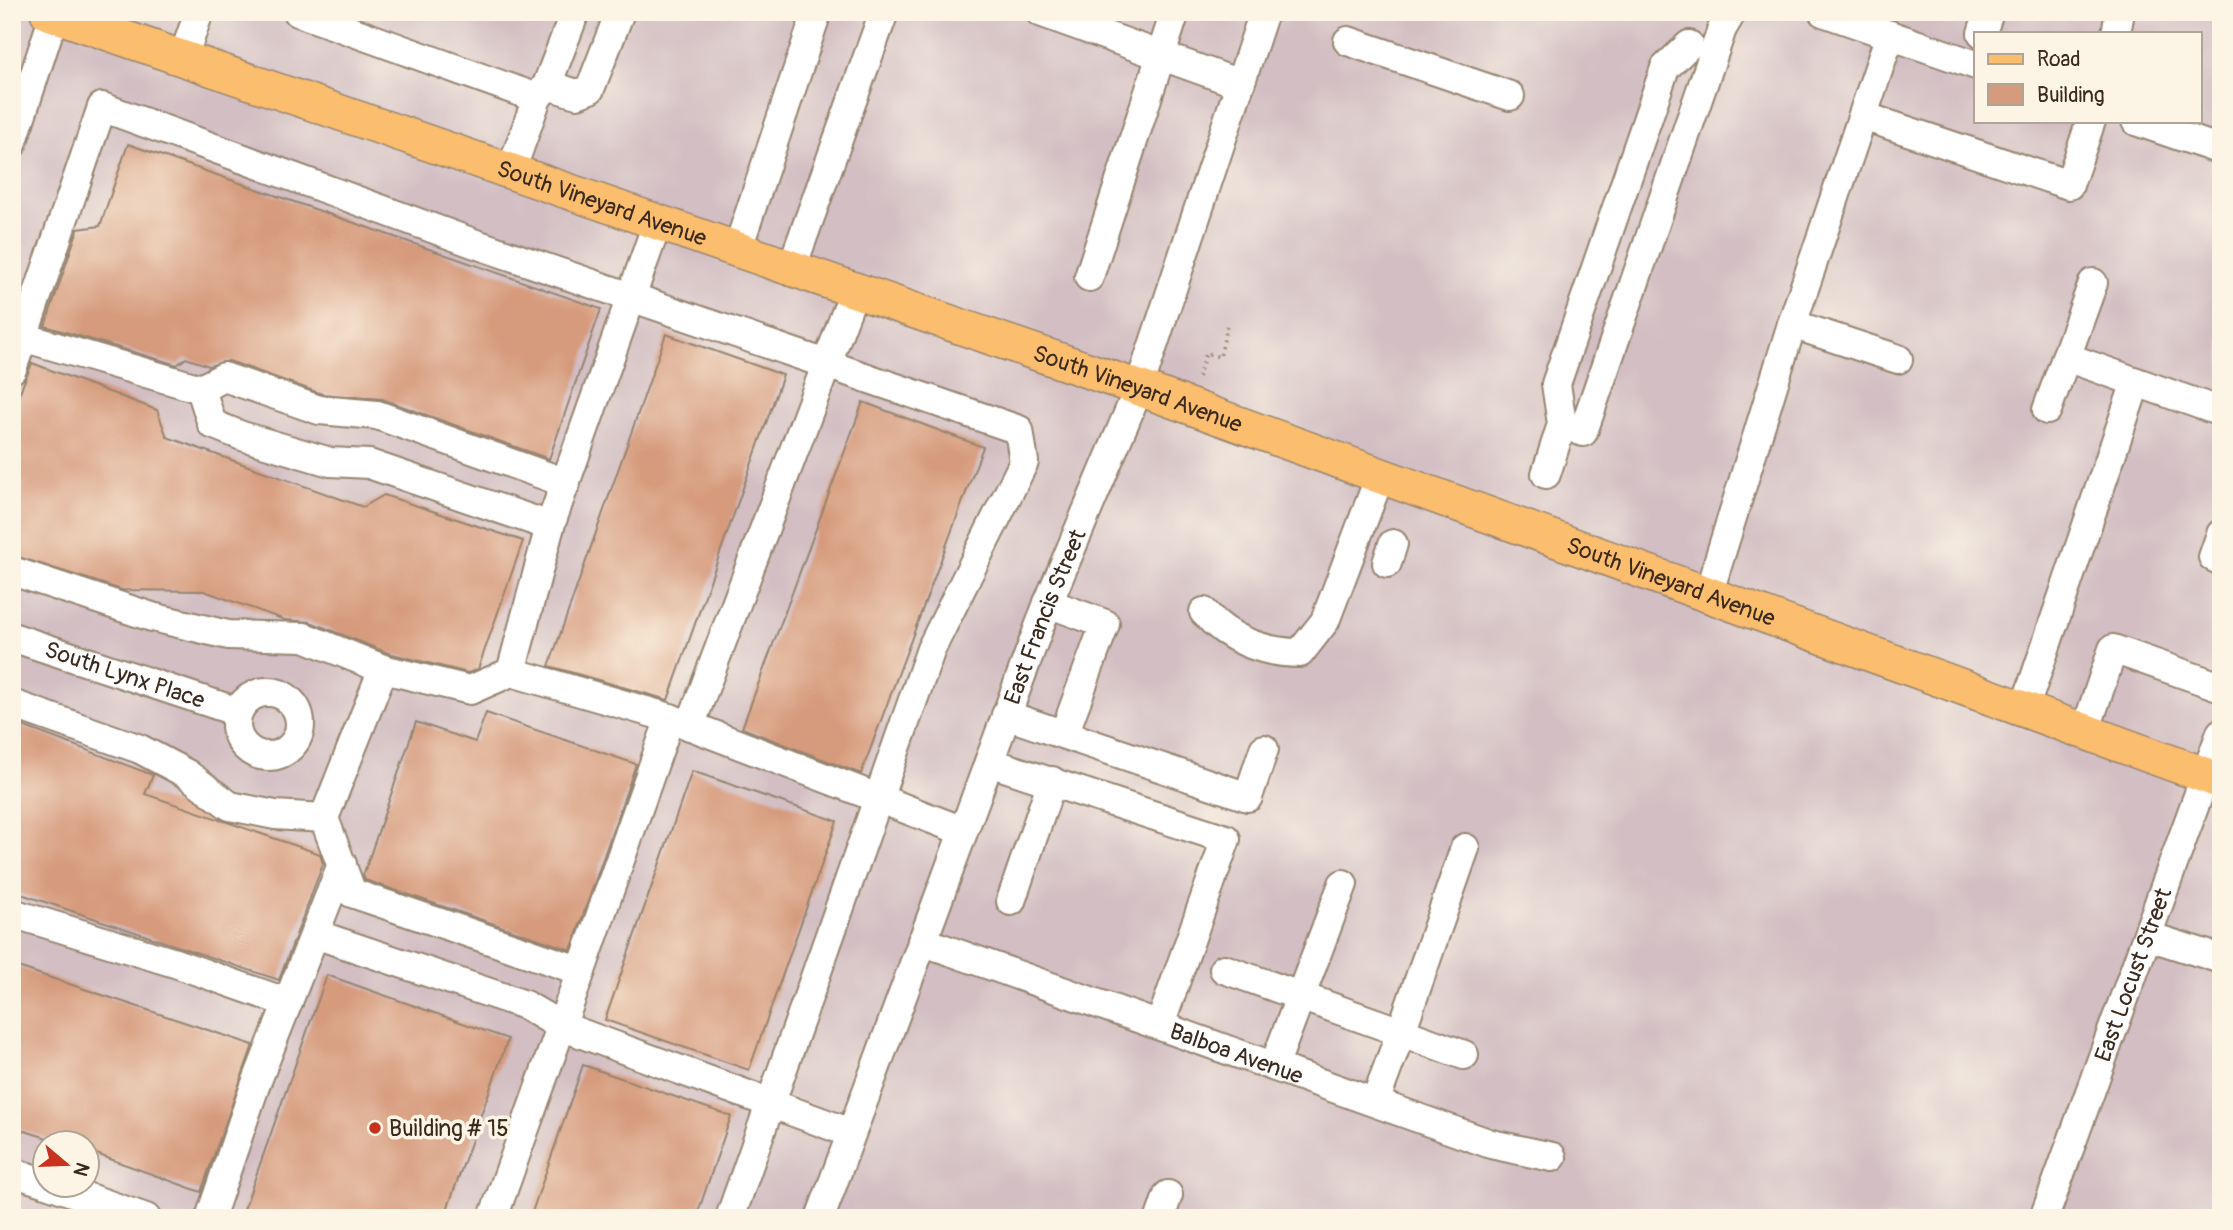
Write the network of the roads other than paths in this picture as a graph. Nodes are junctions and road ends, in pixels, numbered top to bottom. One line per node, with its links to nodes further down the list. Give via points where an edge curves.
1 (199, 12): 21 (street)
2 (298, 12): 24 (street)
3 (575, 12): 24 (street)
4 (620, 12): 24 (street, via 590,89 577,94)
5 (817, 12): 33 (street)
6 (884, 12): 34 (street)
7 (1040, 12): 20 (street)
8 (1175, 12): 20 (street)
9 (1264, 12): 23 (street, East Francis Street)
10 (1732, 12): 40 (street, via 1717,41)
11 (1989, 12): 15 (street)
12 (2120, 12): 16 (street)
13 (52, 13): 21 (main road, South Vineyard Avenue); 29 (street)
14 (1833, 14): 17 (street)
15 (1982, 32)
16 (2116, 32)
17 (1890, 35): 22 (street); 26 (street)
18 (1348, 41): 25 (street)
19 (1689, 45): 37 (street, via 1665,68)
20 (1160, 57): 23 (street); 35 (street)
21 (183, 58): 31 (main road, South Vineyard Avenue)
22 (1974, 60)
23 (1240, 84): 48 (street, East Francis Street)
24 (542, 92): 31 (street)
25 (1510, 96)
26 (1863, 117): 27 (street, via 2069,185); 41 (street)
27 (2091, 122)
28 (2139, 122): 30 (street)
29 (12, 144)
30 (2221, 150)
31 (511, 171): 32 (main road, South Vineyard Avenue)
32 (658, 221): 33 (main road, South Vineyard Avenue); 39 (street)
33 (738, 248): 34 (main road, South Vineyard Avenue)
34 (792, 267): 38 (main road, South Vineyard Avenue)
35 (1089, 277)
36 (2093, 283): 43 (street)
37 (1590, 285): 40 (street); 52 (street, via 1556,384)
38 (855, 289): 45 (street); 48 (main road, South Vineyard Avenue)
39 (632, 295): 42 (street, via 473,243 103,107); 45 (street); 55 (street)
40 (1628, 299): 52 (street, via 1583,432)
41 (1792, 324): 44 (street); 60 (street)
42 (17, 336): 46 (street); 49 (street)
43 (2066, 357): 47 (street); 50 (street)
44 (1898, 359)
45 (828, 363): 71 (street); 79 (street, via 1020,430 1024,462 932,649)
46 (12, 369)
47 (2136, 382): 51 (street); 68 (street)
48 (1139, 388): 54 (main road, South Vineyard Avenue); 61 (street, East Francis Street)
49 (201, 389): 55 (street, via 224,377 319,410 377,415); 56 (street, via 212,424 242,436 330,462 369,464)
50 (2047, 410)
51 (2221, 412)
52 (1562, 424): 53 (street)
53 (1546, 474)
54 (1380, 476): 60 (main road, South Vineyard Avenue); 62 (street, via 1325,621 1300,653 1281,653 1244,642)
55 (566, 483): 56 (street)
56 (550, 526): 65 (street)
57 (2221, 534): 58 (street, via 2213,557)
58 (2221, 561)
59 (12, 570): 64 (street, via 152,617 228,635 304,638)
60 (1708, 595): 68 (main road, South Vineyard Avenue)
61 (1048, 603): 70 (street, East Francis Street); 74 (street, via 1105,624)
62 (1204, 612)
63 (12, 637): 69 (street, South Lynx Place)
64 (383, 669): 65 (street, via 470,690); 80 (street)
65 (511, 672): 71 (street)
66 (2221, 687): 72 (street, via 2113,649)
67 (12, 704): 80 (street, via 140,749 187,774 230,806 275,816)
68 (2024, 710): 72 (main road, South Vineyard Avenue)
69 (238, 712)
70 (1006, 715): 74 (street); 76 (street, East Francis Street)
71 (680, 722): 79 (street); 92 (street)
72 (2085, 732): 77 (main road, South Vineyard Avenue)
73 (2221, 733): 77 (street, East Locust Street)
74 (1064, 734): 75 (street, via 1248,797)
75 (1264, 749)
76 (989, 762): 78 (street); 81 (street, East Francis Street)
77 (2213, 779): 88 (street, East Locust Street)
78 (1052, 781): 85 (street); 96 (street, via 1226,839)
79 (879, 800): 81 (street); 101 (street)
80 (324, 818): 83 (street)
81 (963, 831): 89 (street, East Francis Street)
82 (1465, 848): 97 (street)
83 (342, 864): 87 (street); 92 (street, via 352,893)
84 (1343, 884): 93 (street)
85 (1011, 901)
86 (12, 914): 94 (street)
87 (315, 934): 94 (street); 95 (street, via 525,1004)
88 (2148, 936): 90 (street); 112 (street, East Locust Street)
89 (922, 941): 96 (street, Balboa Avenue); 102 (street, East Francis Street)
90 (2221, 960)
91 (1224, 969): 93 (street)
92 (581, 971): 95 (street)
93 (1300, 995): 97 (street); 99 (street)
94 (288, 1003): 108 (street)
95 (561, 1026): 101 (street); 109 (street)
96 (1160, 1026): 99 (street, Balboa Avenue)
97 (1401, 1032): 98 (street); 100 (street)
98 (1464, 1055)
99 (1275, 1066): 100 (street, Balboa Avenue)
100 (1375, 1102): 103 (street, Balboa Avenue, via 1491,1144)
101 (771, 1103): 102 (street); 110 (street)
102 (851, 1133): 111 (street, East Francis Street)
103 (1552, 1157)
104 (12, 1172): 105 (street)
105 (32, 1179)
106 (88, 1198): 107 (street)
107 (146, 1218)
108 (210, 1218)
109 (493, 1218)
110 (730, 1218)
111 (820, 1218)
112 (2045, 1218)

